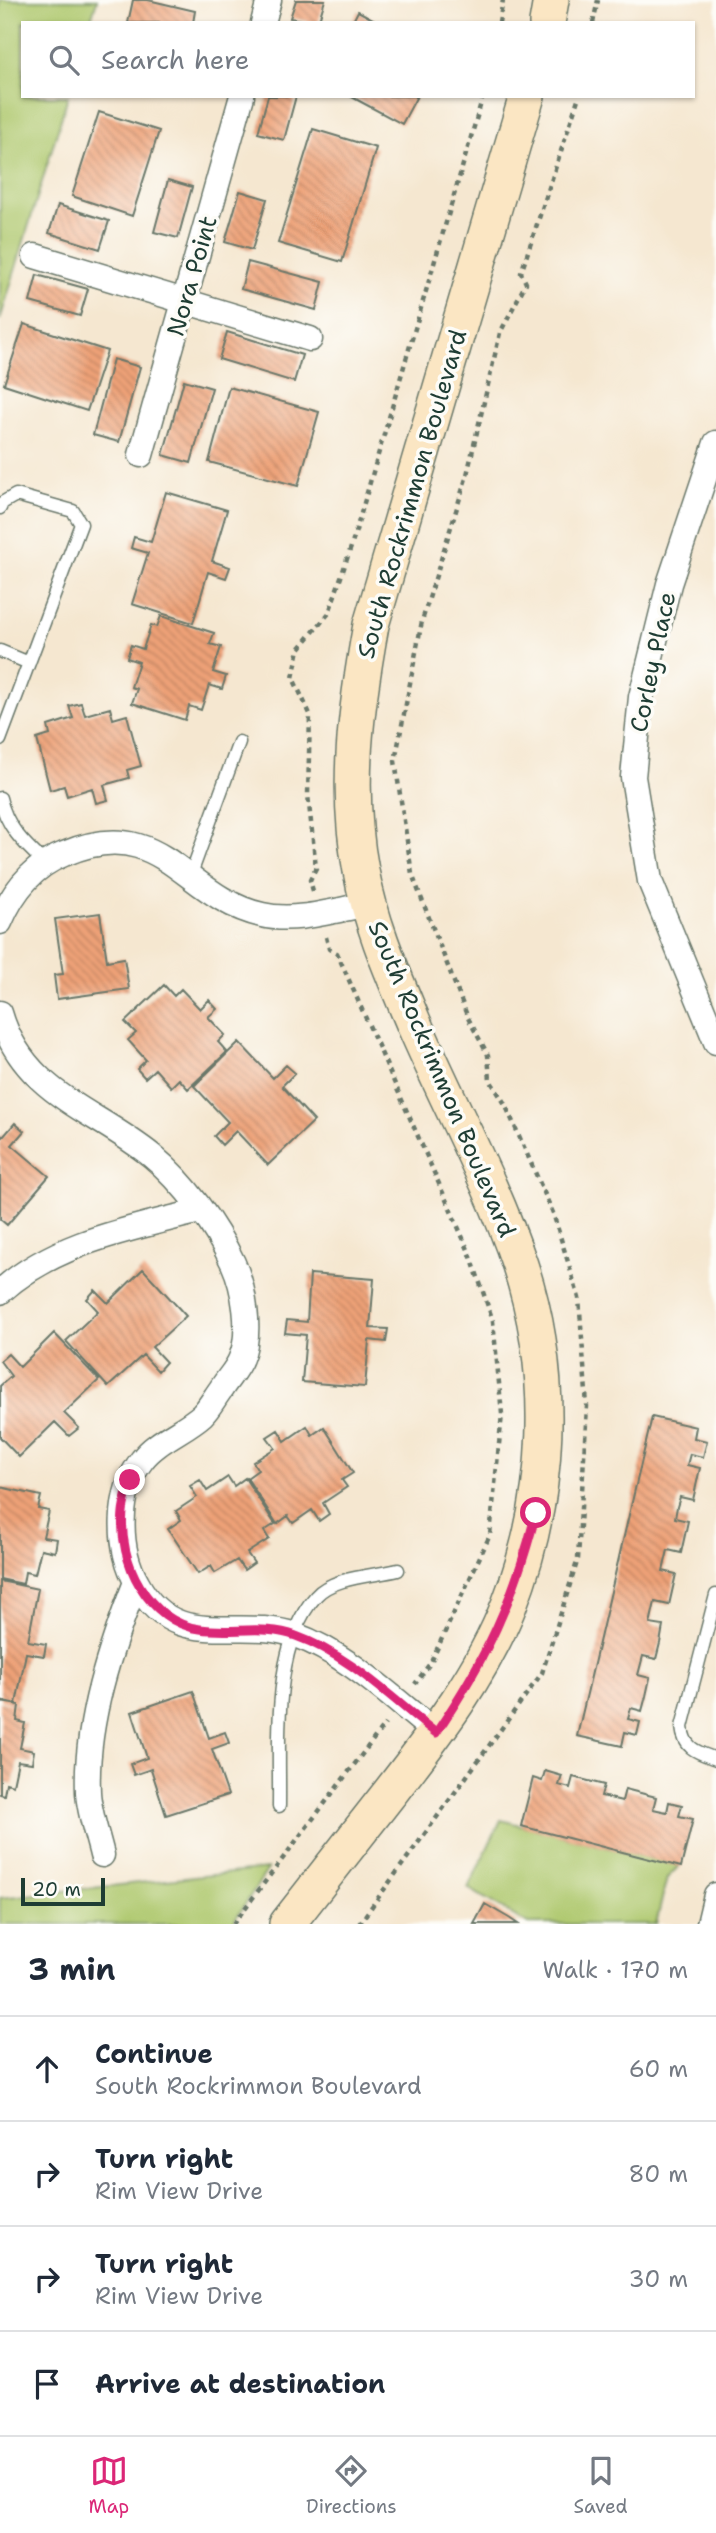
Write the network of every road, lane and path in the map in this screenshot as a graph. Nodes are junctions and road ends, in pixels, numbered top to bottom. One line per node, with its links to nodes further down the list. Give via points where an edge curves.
1 (269, 0): 5 (street)
2 (503, 0): 6 (path)
3 (551, 0): 7 (main road)
4 (598, 0): 8 (path)
5 (264, 21)
6 (499, 21)
7 (547, 21)
8 (593, 21)
9 (241, 98): 13 (street, Nora Point)
10 (526, 98): 25 (main road, South Rockrimmon Boulevard, via 371,625 357,705 352,795)
11 (578, 98): 30 (path, via 521,273 526,283 499,333 470,464 422,621 395,761 412,874 468,1018 488,1055 490,1080 553,1213)
12 (34, 256): 13 (street)
13 (185, 300): 14 (street); 16 (street, Nora Point)
14 (310, 339)
15 (716, 443): 28 (street, Corley Place, via 656,634 641,697 633,776 650,881)
16 (141, 455)
17 (0, 508): 19 (lane, via 16,495 73,512 81,524)
18 (0, 651): 19 (lane)
19 (29, 663): 20 (lane)
20 (0, 740)
21 (239, 742): 24 (lane)
22 (0, 798): 23 (lane, via 19,839)
23 (44, 862): 24 (street, via 80,847 126,841); 26 (street, via 24,883)
24 (191, 874): 25 (street, via 230,904 263,915 295,917)
25 (369, 904): 36 (main road, South Rockrimmon Boulevard, via 385,955 520,1265 541,1368 542,1468 524,1557 490,1647)
26 (0, 922)
27 (0, 1013): 29 (street, via 6,1034 24,1064 52,1091 152,1156)
28 (716, 1042)
29 (200, 1211): 31 (street, via 94,1239 48,1258); 33 (street, via 234,1266 246,1324 242,1356 203,1414 143,1458 130,1480 122,1513)
30 (564, 1250)
31 (0, 1292)
32 (398, 1570): 35 (lane, via 334,1585 316,1595)
33 (136, 1582): 35 (street, via 154,1607 178,1625); 39 (street, via 94,1720 88,1794)
34 (716, 1595): 37 (lane, via 682,1727 683,1740 692,1750)
35 (294, 1635): 36 (street, via 331,1652); 38 (lane, via 281,1688)
36 (436, 1733): 41 (main road, South Rockrimmon Boulevard)
37 (716, 1759)
38 (279, 1806)
39 (102, 1855)
40 (716, 1895): 42 (street)
41 (287, 1924)
42 (709, 1924)

